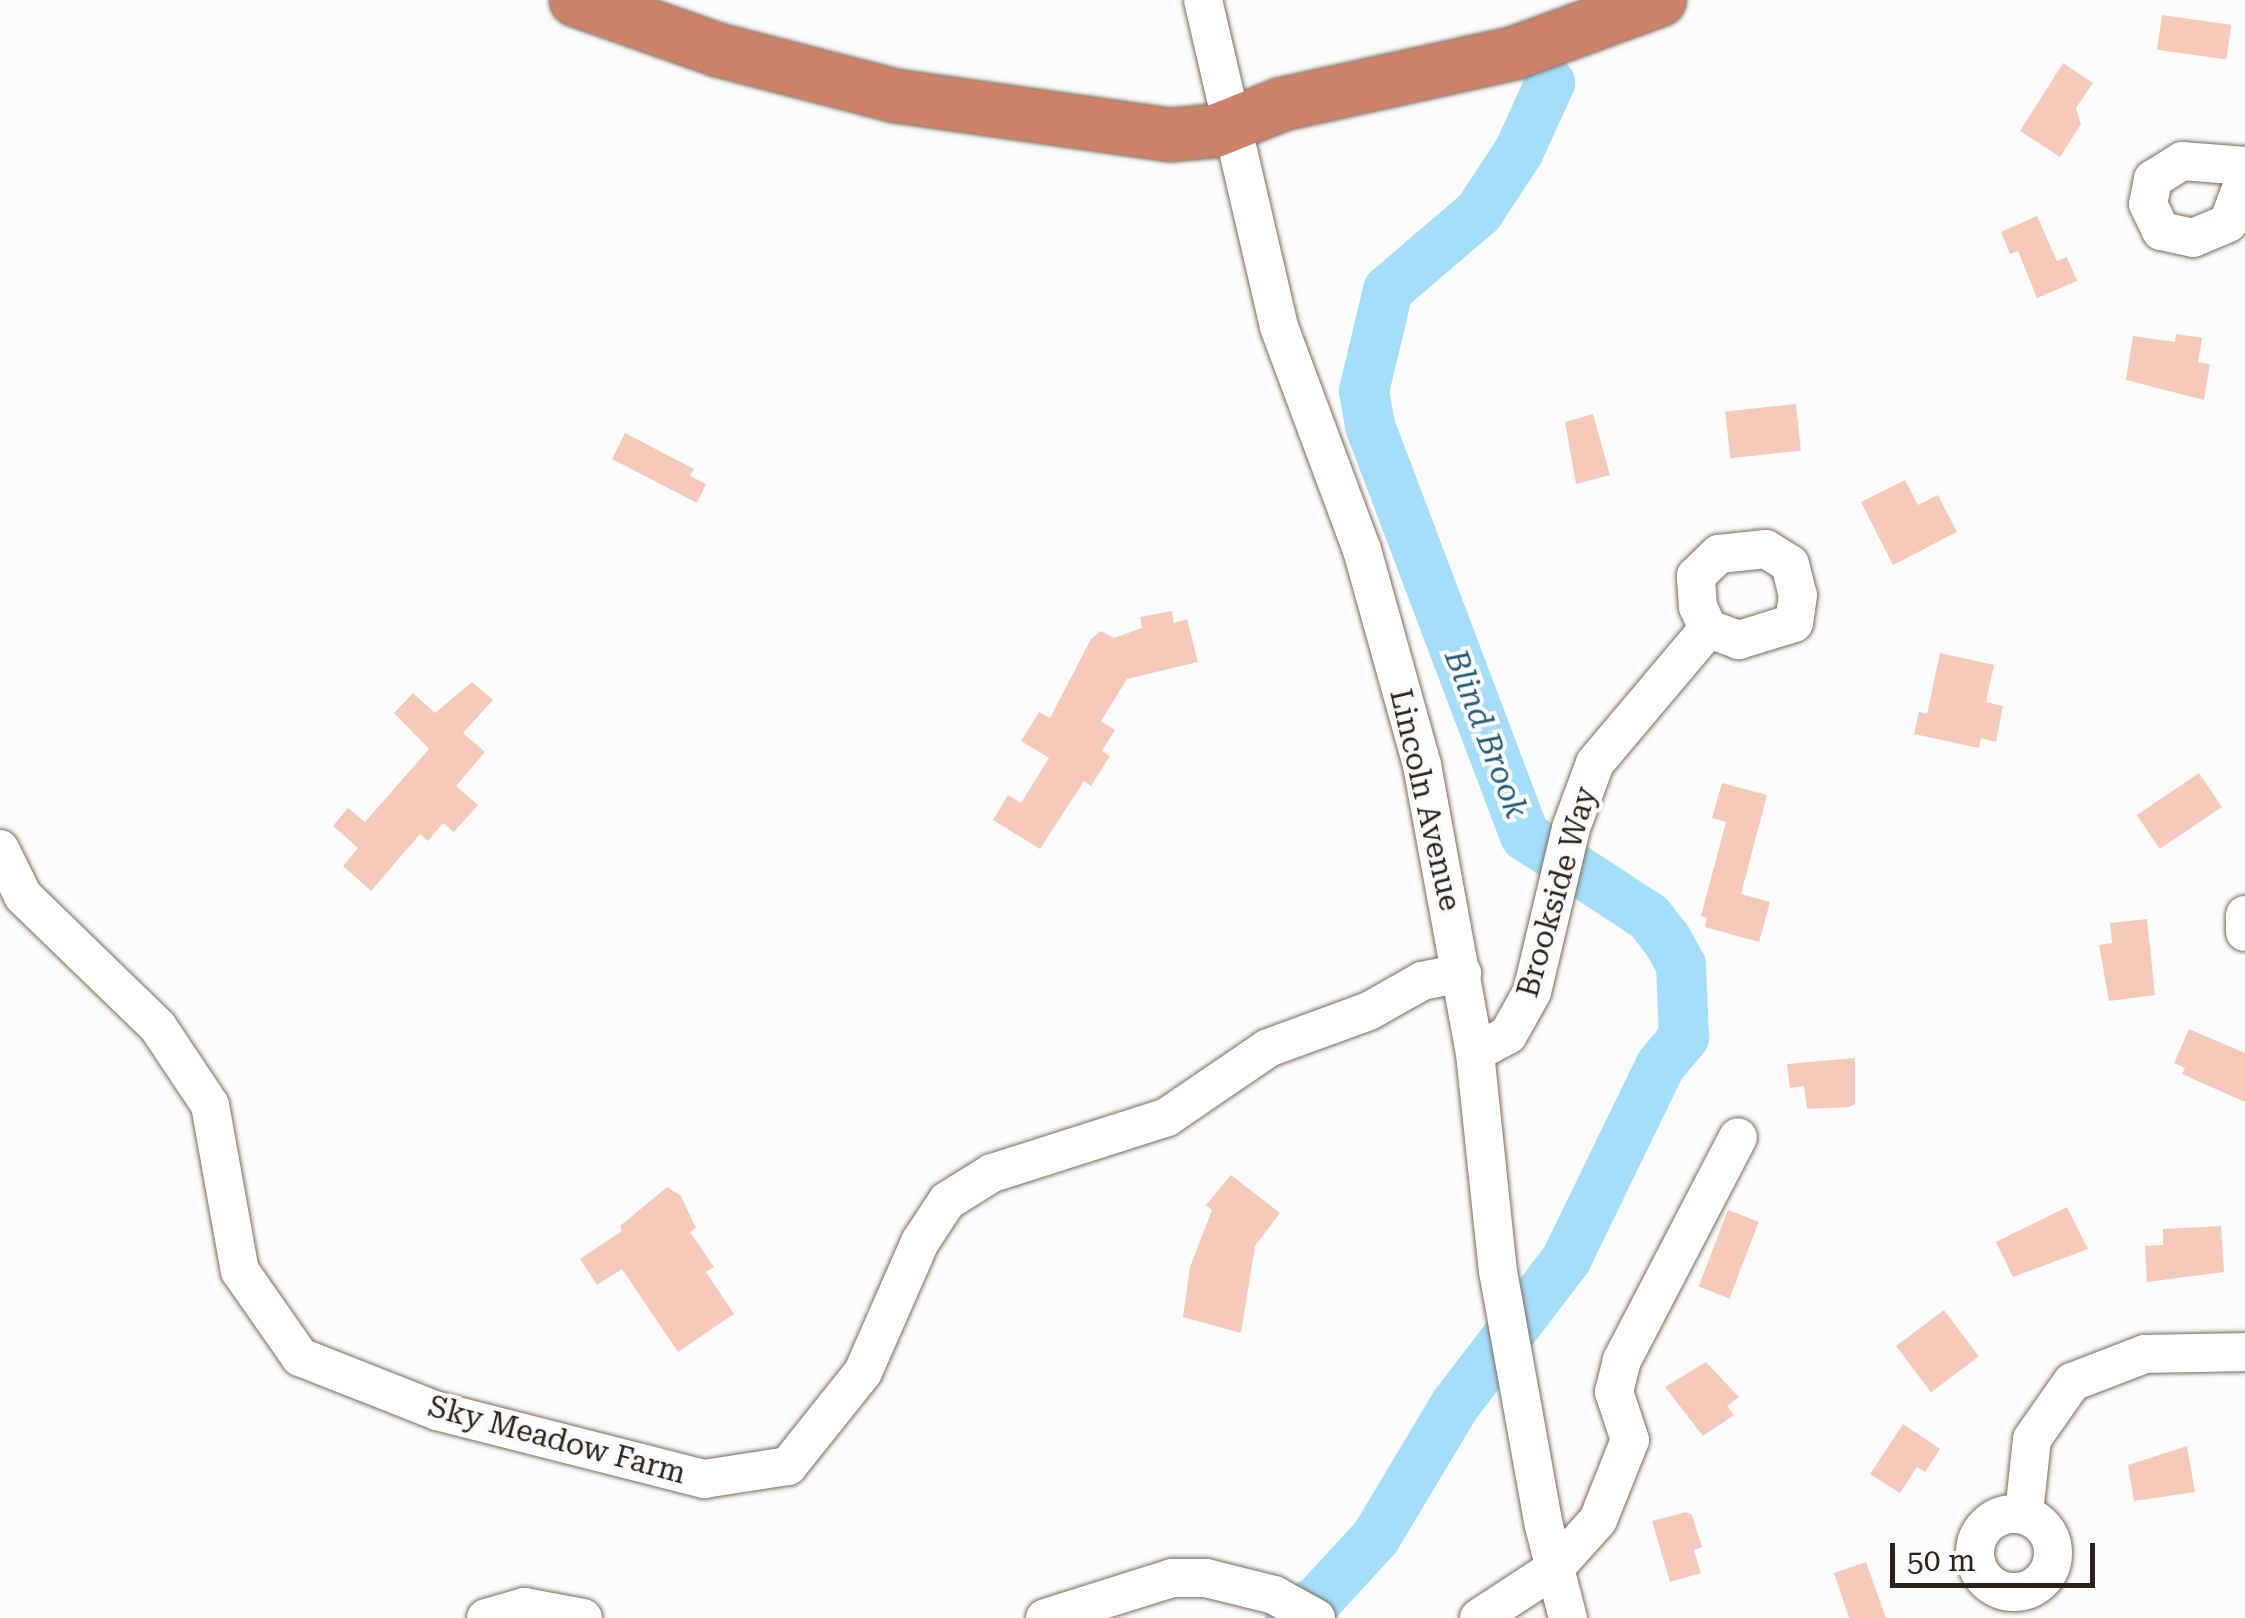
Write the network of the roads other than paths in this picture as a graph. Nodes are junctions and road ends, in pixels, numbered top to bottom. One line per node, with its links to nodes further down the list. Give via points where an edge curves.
1 (576, 0): 4 (highway, via 718,50 896,96 1170,135)
2 (1203, 0): 4 (street, Lincoln Avenue)
3 (1660, 0): 4 (highway, via 1566,38 1283,104)
4 (1230, 125): 11 (street, Lincoln Avenue, via 1279,327 1362,550 1422,765)
5 (2245, 166): 6 (street, via 2182,161 2152,179 2148,204 2161,231 2193,238 2228,223)
6 (2245, 178)
7 (1708, 629): 12 (street, Brookside Way, via 1596,763 1571,828 1532,992 1508,1036)
8 (0, 849): 11 (street, Sky Meadow Farm, via 24,896 158,1027 210,1105 240,1271 300,1356 436,1412 704,1479 788,1466 864,1372 920,1242 947,1201 992,1173 1167,1117 1268,1048 1369,1011 1422,981)
9 (2245, 916): 10 (street)
10 (2245, 932)
11 (1462, 973): 12 (street, Lincoln Avenue)
12 (1475, 1053): 16 (street, Lincoln Avenue, via 1498,1271)
13 (1738, 1137): 16 (street, via 1622,1360 1614,1392 1630,1440 1612,1492 1598,1520)
14 (2245, 1352): 15 (street, via 2145,1354 2072,1382 2032,1439)
15 (2024, 1513)
16 (1555, 1568): 21 (street); 22 (street, Lincoln Avenue)
17 (486, 1618): 18 (street, via 524,1607)
18 (583, 1618)
19 (1045, 1618): 20 (street, via 1172,1578 1206,1578 1274,1596)
20 (1316, 1618)
21 (1479, 1618)
22 (1568, 1618)

